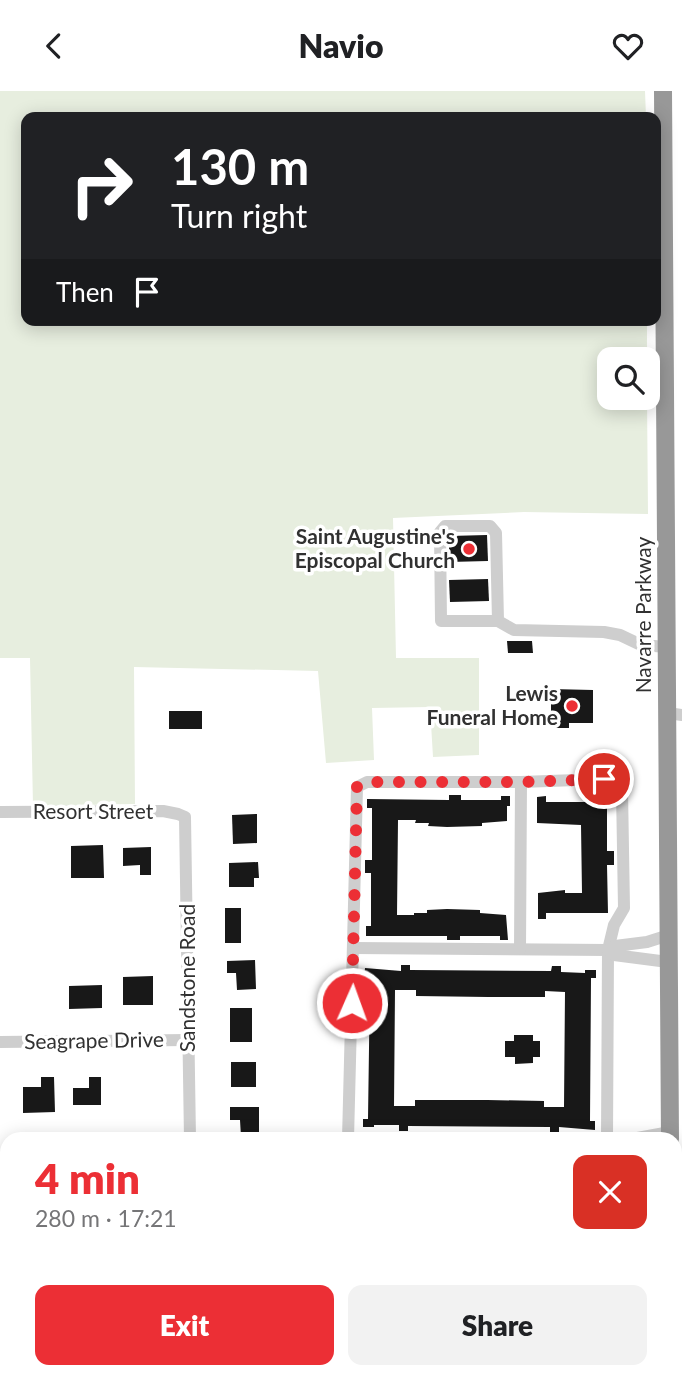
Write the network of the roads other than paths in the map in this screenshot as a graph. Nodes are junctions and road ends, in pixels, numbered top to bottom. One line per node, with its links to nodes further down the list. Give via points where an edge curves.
1 (663, 91): 3 (highway, Navarre Parkway)
2 (498, 621): 2 (street, via 441,621 440,532 445,526 490,526 496,533); 3 (street, via 514,630 604,632 641,645)
3 (667, 647): 4 (highway, Navarre Parkway)
4 (675, 714): 8 (highway, Navarre Parkway)
5 (521, 782): 9 (street, via 367,782 357,787); 10 (street); 11 (street, via 604,779 616,782 622,790 624,908)
6 (0, 812): 7 (street, Resort Street, via 163,811)
7 (186, 817): 13 (street, Sandstone Road)
8 (669, 935): 11 (street); 12 (highway, Navarre Parkway)
9 (354, 948): 10 (street); 16 (street)
10 (520, 949): 11 (street)
11 (608, 950): 12 (street, via 614,955); 17 (street)
12 (668, 962): 18 (highway, Navarre Parkway)
13 (188, 1040): 14 (street, Seagrape Drive); 15 (street, Sandstone Road)
14 (0, 1042)
15 (190, 1132)
16 (348, 1132)
17 (607, 1132)
18 (670, 1132)

